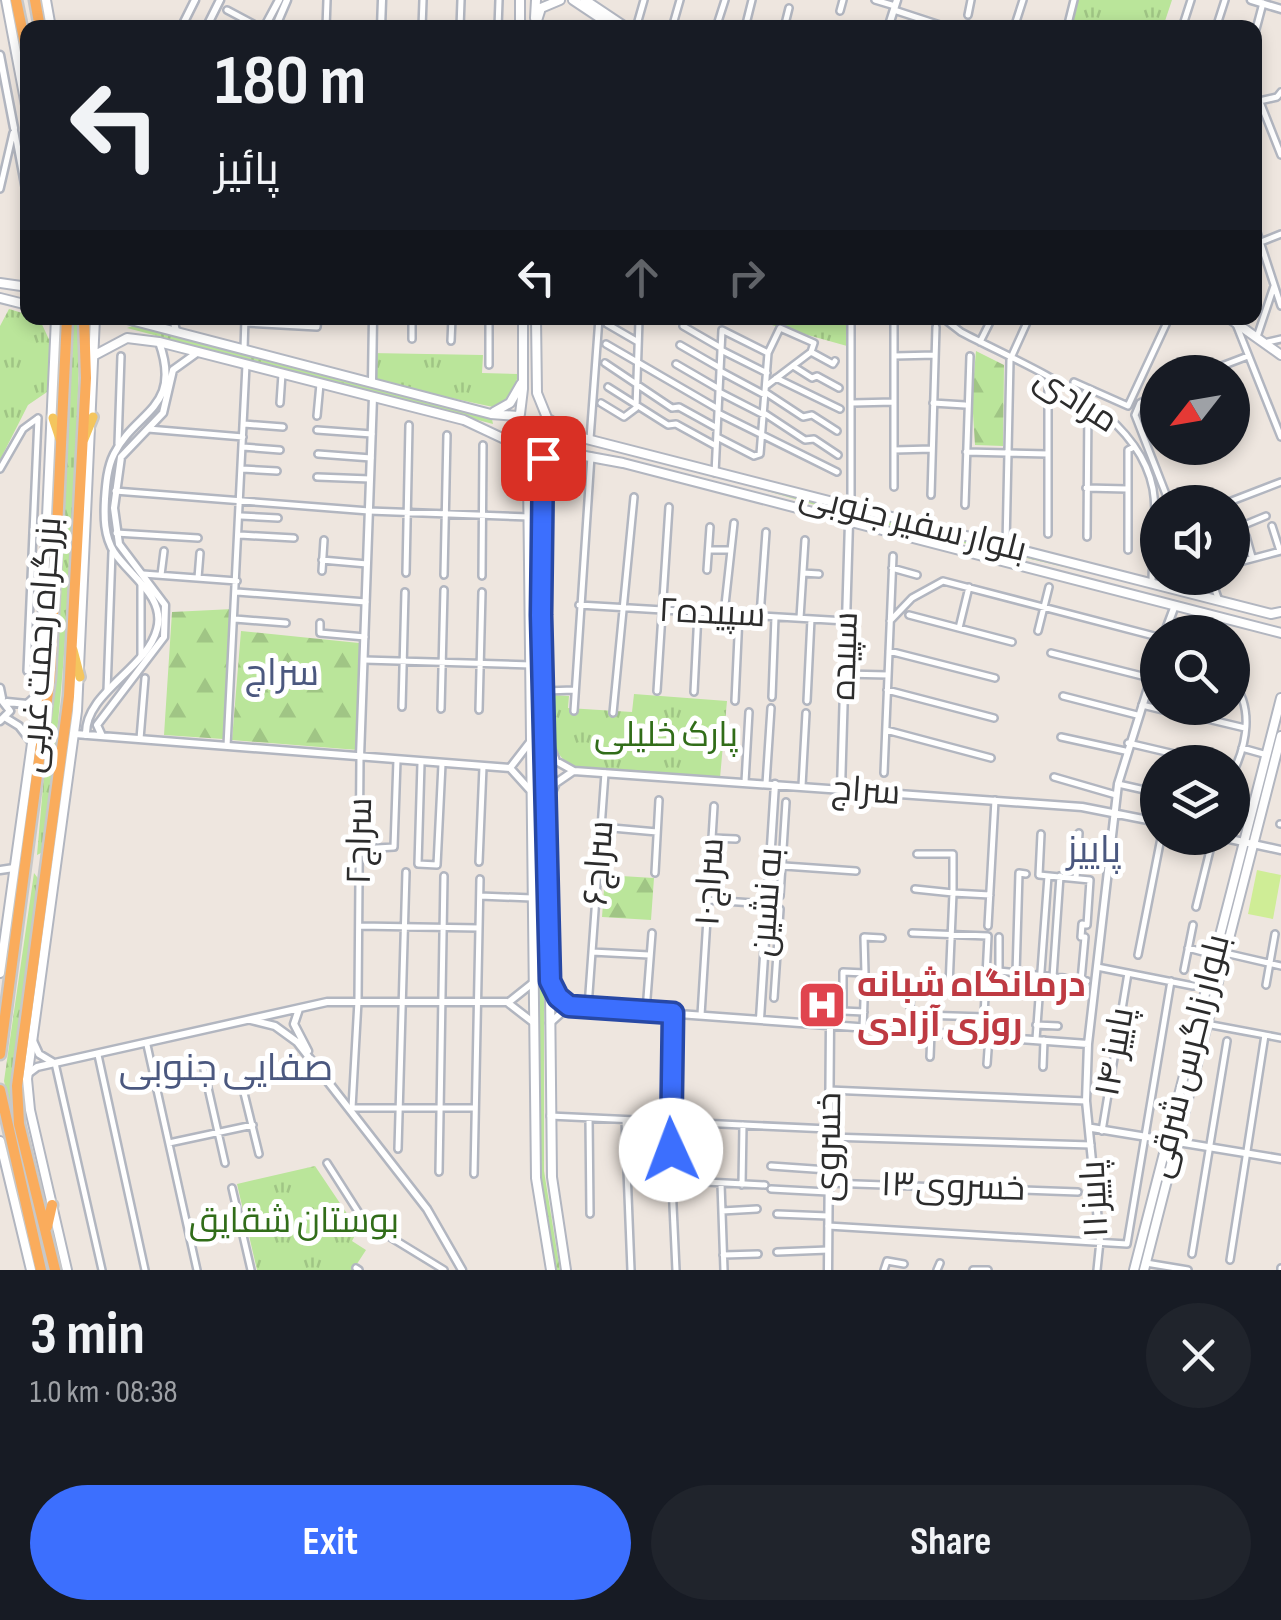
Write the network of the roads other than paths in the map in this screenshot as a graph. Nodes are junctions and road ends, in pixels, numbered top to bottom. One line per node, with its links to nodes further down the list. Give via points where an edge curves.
1 (6, 0): 23 (main road)
2 (560, 0): 18 (main road, via 541,8)
3 (573, 0): 19 (main road)
4 (585, 0): 10 (main road)
5 (843, 0): 15 (street)
6 (876, 0): 11 (street)
7 (972, 0): 16 (street)
8 (1251, 0): 9 (street)
9 (1268, 3): 13 (street)
10 (600, 5)
11 (895, 5): 21 (street)
12 (789, 8): 20 (street)
13 (1281, 8)
14 (227, 10): 17 (street)
15 (840, 11)
16 (968, 15)
17 (246, 20)
18 (537, 20)
19 (603, 20)
20 (786, 20)
21 (930, 20)
22 (0, 55): 24 (street)
23 (20, 74)
24 (9, 104): 25 (street); 27 (street)
25 (0, 106)
26 (1262, 113): 28 (street)
27 (14, 128): 29 (street); 30 (street)
28 (1281, 155)
29 (20, 160)
30 (1, 178): 31 (street)
31 (0, 189)
32 (1262, 245): 33 (street)
33 (1274, 286): 34 (street); 35 (street)
34 (1281, 306)
35 (1262, 322)
36 (50, 325): 68 (main road)
37 (56, 325): 68 (main road)
38 (67, 325): 155 (highway, بزرگراه رحمت غربی)
39 (84, 325): 151 (highway, بزرگراه رحمت غربی)
40 (95, 325): 86 (main road)
41 (130, 325): 67 (main road, via 123,327)
42 (160, 325): 65 (main road)
43 (175, 325): 65 (street)
44 (245, 325): 78 (street)
45 (374, 325): 105 (street)
46 (412, 325): 69 (street)
47 (452, 325): 71 (street)
48 (490, 325): 97 (street)
49 (523, 325): 102 (main road)
50 (536, 325): 133 (main road, via 536,393)
51 (598, 325): 149 (street)
52 (609, 325): 73 (street)
53 (639, 325): 73 (street)
54 (851, 325): 120 (street)
55 (894, 325): 88 (street)
56 (988, 325): 74 (street)
57 (1027, 325): 90 (street)
58 (1166, 325): 106 (street, via 1128,406)
59 (1235, 325): 84 (street)
60 (1242, 325): 66 (main road)
61 (1261, 325): 66 (street)
62 (683, 326): 79 (street)
63 (953, 326): 74 (street, مرادی)
64 (936, 327): 83 (street)
65 (176, 331): 78 (main road)
66 (1258, 334): 75 (main road)
67 (135, 337): 72 (main road); 86 (main road)
68 (56, 338): 132 (main road)
69 (412, 339)
70 (1281, 339): 75 (street)
71 (451, 340)
72 (159, 342): 80 (main road); 103 (street)
73 (638, 342): 93 (street)
74 (980, 342): 90 (street, مرادی)
75 (1268, 342): 85 (main road)
76 (606, 344): 93 (street)
77 (680, 344): 99 (street)
78 (244, 349): 105 (main road)
79 (721, 349): 82 (street, via 722,330); 99 (street); 100 (street)
80 (198, 352): 95 (main road); 103 (street)
81 (811, 352): 82 (street, via 814,343 780,328); 91 (street); 98 (street)
82 (768, 353): 100 (street)
83 (935, 355): 88 (street); 121 (street)
84 (1248, 355)
85 (1281, 355)
86 (95, 356): 130 (main road)
87 (120, 356): 156 (street)
88 (894, 356): 116 (street)
89 (970, 356): 123 (street)
90 (1010, 360): 115 (street, مرادی); 165 (street)
91 (836, 361)
92 (1250, 361): 148 (street)
93 (637, 362): 108 (street); 125 (street)
94 (605, 363): 108 (street)
95 (246, 364): 101 (main road); 134 (street)
96 (676, 364): 112 (street)
97 (489, 365)
98 (793, 366): 104 (street); 110 (street)
99 (720, 370): 112 (street); 113 (street)
100 (766, 373): 113 (street)
101 (282, 374): 107 (main road); 118 (street)
102 (524, 374): 126 (main road, via 510,403); 128 (main road)
103 (167, 377): 140 (street, via 168,404); 156 (street, via 156,407)
104 (776, 378): 113 (street); 124 (street)
105 (372, 380): 126 (main road)
106 (1074, 382)
107 (320, 384): 114 (main road); 129 (street)
108 (637, 384): 122 (street); 138 (street)
109 (608, 387): 122 (street)
110 (840, 388)
111 (1048, 389): 166 (street)
112 (719, 390): 125 (street); 127 (street)
113 (766, 391): 127 (street); 142 (street)
114 (373, 397): 137 (main road); 143 (street)
115 (1088, 401): 154 (street, مرادی, via 1116,419); 183 (street)
116 (894, 402): 120 (street); 161 (street)
117 (1140, 402): 139 (street)
118 (280, 403)
119 (601, 403): 122 (street, via 624,418)
120 (851, 403): 193 (street)
121 (934, 403): 123 (street); 158 (street)
122 (636, 404): 153 (street)
123 (965, 405): 163 (street)
124 (840, 410)
125 (718, 411): 138 (street); 145 (street)
126 (488, 413): 128 (main road); 137 (main road, via 497,424)
127 (764, 414): 145 (street); 167 (street)
128 (519, 415): 152 (main road, via 511,426)
129 (317, 416)
130 (93, 417): 151 (main road); 304 (main road)
131 (38, 418): 132 (street); 171 (street, via 23,429); 257 (street)
132 (53, 418): 155 (main road); 258 (main road)
133 (548, 418): 149 (main road, بلوار سفیر جنوبی); 160 (main road, via 554,435)
134 (244, 424): 136 (street); 146 (street)
135 (409, 425): 195 (street)
136 (283, 427)
137 (487, 428): 152 (main road)
138 (717, 428): 147 (street)
139 (1140, 428)
140 (148, 429): 146 (street); 185 (street, via 121,457)
141 (317, 430): 143 (street)
142 (837, 431)
143 (372, 434): 169 (street)
144 (446, 434): 196 (street)
145 (763, 436): 147 (street, via 754,456); 174 (street)
146 (243, 437): 157 (street)
147 (716, 437): 153 (street)
148 (1281, 437)
149 (590, 440): 168 (main road, via 577,447); 173 (main road, بلوار سفیر جنوبی)
150 (483, 445): 197 (street)
151 (81, 446): 291 (highway, بزرگراه رحمت غربی)
152 (515, 446): 160 (main road, بلوار سفیر جنوبی, via 531,455); 176 (main road)
153 (716, 446): 173 (street)
154 (1136, 446): 181 (street, مرادی); 184 (street, via 1128,450)
155 (63, 447): 382 (highway, بزرگراه رحمت غربی, via 50,677)
156 (118, 447): 205 (street)
157 (243, 448): 159 (street); 170 (street)
158 (932, 449): 161 (street); 187 (street)
159 (280, 450)
160 (546, 450): 162 (main road, بلوار سفیر جنوبی); 179 (main road)
161 (894, 450): 182 (street)
162 (575, 452): 168 (main road, بلوار سفیر جنوبی); 179 (main road, via 553,462)
163 (965, 452): 165 (street); 191 (street)
164 (318, 454): 169 (street)
165 (1010, 454): 166 (street); 218 (street)
166 (1048, 454): 211 (street)
167 (838, 455)
168 (592, 456): 190 (main road, بلوار سفیر جنوبی); 261 (street)
169 (371, 458): 177 (street)
170 (242, 468): 172 (street); 189 (street)
171 (0, 469)
172 (278, 471)
173 (715, 472): 180 (main road, بلوار سفیر جنوبی)
174 (837, 472)
175 (317, 476): 177 (street)
176 (528, 477): 179 (main road, via 536,470); 200 (main road)
177 (370, 480): 194 (street)
178 (1281, 482): 186 (street)
179 (540, 483): 271 (main road)
180 (756, 484): 190 (main road); 193 (main road, بلوار سفیر جنوبی)
181 (1151, 485)
182 (894, 487)
183 (1086, 488): 184 (street); 215 (street)
184 (1127, 488): 223 (street)
185 (115, 490): 189 (street); 206 (street)
186 (1250, 494)
187 (931, 495)
188 (634, 497): 263 (street)
189 (241, 498): 194 (street); 198 (street)
190 (755, 498): 202 (main road, بلوار سفیر جنوبی)
191 (965, 505)
192 (669, 507): 265 (street)
193 (851, 507): 218 (main road, بلوار سفیر جنوبی)
194 (369, 511): 195 (street); 231 (street)
195 (408, 513): 196 (street); 235 (street)
196 (445, 514): 197 (street); 241 (street)
197 (482, 515): 200 (street); 243 (street)
198 (241, 516): 201 (street); 212 (street)
199 (1266, 516): 204 (street)
200 (529, 517): 273 (main road)
201 (278, 518)
202 (849, 522): 251 (main road, بلوار سفیر جنوبی); 280 (street, سپیده)
203 (734, 523): 222 (street)
204 (1250, 523)
205 (104, 524): 206 (street); 219 (street)
206 (114, 524): 210 (street)
207 (1272, 526): 225 (street)
208 (710, 527): 221 (street)
209 (766, 532): 274 (street)
210 (115, 533): 213 (street); 238 (street)
211 (1048, 534)
212 (240, 535): 214 (street); 246 (street)
213 (198, 538)
214 (294, 538)
215 (1087, 538)
216 (324, 540): 230 (street)
217 (805, 540): 236 (street)
218 (1006, 546): 237 (main road, بلوار سفیر جنوبی)
219 (112, 549): 247 (street); 314 (street)
220 (1250, 549): 228 (street)
221 (709, 550): 222 (street); 233 (street)
222 (731, 550): 268 (street)
223 (1128, 550)
224 (164, 551): 240 (street)
225 (1281, 551): 228 (street)
226 (200, 553): 244 (street)
227 (893, 556): 232 (street)
228 (1253, 558): 229 (street)
229 (1250, 559)
230 (322, 560): 231 (street); 234 (street)
231 (368, 564): 260 (street)
232 (892, 568): 242 (street); 281 (street)
233 (707, 570)
234 (322, 571)
235 (406, 573)
236 (803, 573): 239 (street); 277 (street)
237 (1109, 573): 245 (main road, بلوار سفیر جنوبی); 251 (main road)
238 (142, 574): 240 (street); 321 (street, via 164,606 164,636)
239 (819, 574)
240 (161, 575): 244 (street)
241 (444, 575)
242 (917, 575)
243 (482, 576)
244 (198, 578): 246 (street)
245 (1140, 579)
246 (237, 580): 252 (street)
247 (141, 584): 294 (street); 294 (street, via 159,620)
248 (970, 587): 262 (street); 281 (street, via 936,583); 285 (street)
249 (1049, 588): 262 (street)
250 (444, 590): 297 (street)
251 (1106, 590): 264 (main road, بلوار سفیر جنوبی)
252 (237, 592): 260 (street); 279 (street)
253 (405, 592): 296 (street)
254 (482, 592): 298 (street)
255 (1198, 595): 259 (main road, بلوار سفیر جنوبی)
256 (1217, 595): 259 (street)
257 (30, 599): 258 (street); 300 (street)
258 (44, 600): 313 (main road)
259 (1219, 601): 266 (main road, بلوار سفیر جنوبی)
260 (366, 602): 289 (street)
261 (579, 605): 263 (street, سپیده۲); 308 (street)
262 (1044, 606): 286 (street); 287 (street)
263 (622, 608): 265 (street, سپیده۲); 331 (street)
264 (1174, 608): 272 (street); 284 (main road, بلوار سفیر جنوبی)
265 (662, 610): 267 (street, سپیده۲); 309 (street)
266 (1258, 610): 276 (main road, بلوار سفیر جنوبی); 284 (main road)
267 (698, 612): 268 (street, سپیده۲); 312 (street)
268 (724, 614): 269 (street, سپیده۲)
269 (740, 614): 274 (street, سپیده۲); 319 (street)
270 (910, 614): 285 (street)
271 (541, 615): 273 (main road); 311 (main road)
272 (1171, 615)
273 (530, 616): 299 (main road)
274 (760, 616): 275 (street, سپیده۲)
275 (775, 616): 277 (street, سپیده۲); 316 (street)
276 (1281, 616): 288 (main road)
277 (800, 618): 278 (street, سپیده۲)
278 (811, 619): 280 (street, سپیده۲); 320 (street)
279 (235, 620): 282 (street); 350 (street)
280 (846, 621): 301 (street, سپیده)
281 (890, 621): 292 (street)
282 (286, 623)
283 (320, 623): 289 (street, via 320,633)
284 (1254, 624): 288 (main road, بلوار سفیر جنوبی)
285 (959, 628): 290 (street)
286 (1038, 630)
287 (1140, 632)
288 (1281, 633)
289 (365, 637): 295 (street)
290 (1012, 642)
291 (72, 646): 304 (main road); 386 (highway, بزرگراه رحمت غربی)
292 (889, 651): 303 (street); 306 (street)
293 (1052, 653): 302 (street)
294 (141, 656): 314 (street)
295 (364, 660): 296 (street); 355 (street)
296 (403, 662): 297 (street); 322 (street)
297 (442, 663): 298 (street); 325 (street)
298 (480, 664): 299 (street); 326 (street)
299 (531, 666): 344 (main road)
300 (27, 671)
301 (844, 674): 303 (street); 371 (street, سپیده)
302 (1140, 675)
303 (888, 676): 310 (street)
304 (80, 677): 327 (main road)
305 (145, 678): 347 (street)
306 (995, 678)
307 (0, 688): 318 (street)
308 (574, 690): 311 (street); 328 (street)
309 (657, 690)
310 (887, 690): 334 (street); 339 (street)
311 (545, 691): 340 (main road)
312 (694, 692)
313 (39, 694): 318 (street, via 27,704); 348 (main road)
314 (107, 695): 321 (street)
315 (1063, 696): 333 (street)
316 (772, 697)
317 (1281, 698): 354 (main road)
318 (3, 699): 335 (street)
319 (735, 701)
320 (806, 701)
321 (102, 706): 332 (street); 343 (street)
322 (402, 708)
323 (771, 708): 367 (street)
324 (1140, 708): 333 (street, پاییز ۱۱)
325 (441, 709)
326 (478, 710)
327 (77, 711): 332 (street, via 82,719); 341 (main road)
328 (574, 711)
329 (749, 712): 366 (street)
330 (806, 713): 369 (street)
331 (613, 714)
332 (89, 715): 342 (street)
333 (1138, 715): 351 (street, پاییز ۱۱)
334 (994, 718)
335 (3, 720): 348 (street)
336 (1232, 725): 338 (street)
337 (1246, 725): 338 (street)
338 (1246, 728): 349 (street)
339 (886, 730): 356 (street); 364 (street)
340 (546, 732): 362 (street, via 556,761); 373 (main road)
341 (75, 734): 342 (street); 493 (main road)
342 (86, 735): 343 (street)
343 (102, 736): 347 (street)
344 (531, 736): 361 (street); 377 (main road)
345 (1281, 736): 388 (main road)
346 (1061, 737): 351 (street)
347 (140, 740): 350 (street)
348 (33, 744): 403 (main road)
349 (1243, 745)
350 (227, 746): 355 (street)
351 (1126, 747): 352 (street); 368 (street, پاییز ۱۱)
352 (1140, 749)
353 (1250, 750): 354 (street)
354 (1267, 755): 385 (main road)
355 (360, 757): 357 (street); 392 (street, سراج۲)
356 (991, 758)
357 (397, 760): 358 (street); 392 (street, via 395,844 391,850)
358 (421, 762): 359 (street); 359 (street, via 418,864 438,866)
359 (442, 764): 360 (street)
360 (483, 767): 361 (street); 400 (street)
361 (510, 768): 377 (street, via 527,784)
362 (574, 771): 363 (street, سراج); 373 (street, via 556,783)
363 (605, 773): 366 (street, سراج); 381 (street, سراج۶)
364 (884, 773)
365 (1054, 776): 372 (street)
366 (744, 782): 367 (street, سراج)
367 (770, 784): 369 (street, سراج); 401 (street, به نشین)
368 (1118, 784): 370 (street); 372 (street, پاییز ۱۱)
369 (802, 786): 371 (street, سراج)
370 (1140, 788)
371 (841, 789): 375 (street, سراج)
372 (1116, 795): 379 (street, پاییز ۱۱)
373 (548, 800): 398 (main road)
374 (660, 800): 383 (street)
375 (995, 800): 379 (street, سراج); 420 (street)
376 (786, 802): 402 (street)
377 (534, 804): 399 (main road)
378 (714, 806): 389 (street, سراج۱۰)
379 (1115, 812): 380 (street, سراج); 447 (street, پاییز ۱۱)
380 (1140, 818)
381 (601, 827): 383 (street); 441 (street, سراج۶)
382 (29, 832): 386 (highway, via 30,854 38,859); 415 (highway, بزرگراه رحمت غربی)
383 (657, 832): 407 (street)
384 (1080, 833): 412 (street)
385 (1250, 833)
386 (52, 834): 416 (highway, بزرگراه رحمت غربی)
387 (1041, 834): 410 (street, via 1039,875)
388 (1250, 836)
389 (712, 838): 390 (street); 422 (street, سراج۱۰)
390 (736, 839)
391 (1250, 842): 393 (street)
392 (360, 849): 427 (street, سراج۲)
393 (1281, 850)
394 (917, 854): 417 (street, via 953,854)
395 (1158, 855): 444 (street)
396 (1209, 855): 424 (street)
397 (1245, 855): 442 (main road, بلوار زاگرس شرقی)
398 (549, 860): 399 (main road); 457 (main road)
399 (534, 861): 421 (main road)
400 (479, 862)
401 (770, 865): 402 (street); 423 (street, به نشین)
402 (782, 866): 405 (street); 419 (street)
403 (14, 868): 404 (street); 449 (main road)
404 (0, 870)
405 (856, 871)
406 (406, 872): 428 (street)
407 (655, 873)
408 (1026, 874): 453 (street, via 1020,873)
409 (444, 876): 430 (street)
410 (1048, 876): 411 (street); 454 (street)
411 (1060, 876): 412 (street); 455 (street)
412 (1076, 878): 455 (street, via 1090,880 1081,937 1084,981)
413 (480, 879): 418 (street)
414 (915, 889): 417 (street)
415 (20, 891): 416 (highway, via 35,869); 463 (highway, بزرگراه رحمت غربی)
416 (44, 894): 561 (highway, بزرگراه رحمت غربی, via 16,1090)
417 (953, 894): 420 (street); 436 (street)
418 (480, 896): 421 (street); 431 (street)
419 (780, 896)
420 (990, 896): 429 (street)
421 (535, 898): 456 (main road)
422 (709, 900): 423 (street); 477 (street, سراج۱۰)
423 (767, 904): 432 (street, به نشین)
424 (1196, 908)
425 (780, 909): 433 (street)
426 (1193, 925): 440 (street)
427 (359, 926): 428 (street); 467 (street, سراج۲)
428 (404, 926): 430 (street); 465 (street)
429 (988, 926)
430 (444, 927): 431 (street); 466 (street)
431 (479, 928): 468 (street)
432 (766, 928): 433 (street); 481 (street, به نشین)
433 (778, 929): 464 (street)
434 (652, 933): 443 (street)
435 (912, 933): 436 (street)
436 (952, 934): 460 (street, via 949,986); 480 (street, via 988,936)
437 (1276, 934): 445 (street)
438 (999, 937): 453 (street, via 999,970)
439 (882, 938): 450 (street, via 864,937)
440 (1188, 948): 442 (street); 448 (street)
441 (592, 952): 443 (street); 472 (street, سراج۶)
442 (1219, 954): 445 (street); 452 (main road, بلوار زاگرس شرقی)
443 (650, 955): 474 (street)
444 (1138, 956)
445 (1270, 963): 446 (street); 462 (street)
446 (1281, 966)
447 (1097, 967): 451 (street); 497 (street, پاییز ۱۱)
448 (1184, 970)
449 (0, 973)
450 (864, 973): 459 (street); 475 (street, via 843,972 843,1011)
451 (1128, 973): 458 (street); 525 (street, پاییز ۱۴)
452 (1214, 973): 486 (main road, بلوار زاگرس شرقی); 511 (main road, بلوار زاگرس شرقی)
453 (1016, 974): 454 (street)
454 (1042, 976): 455 (street); 487 (street)
455 (1053, 977)
456 (535, 980): 469 (street); 483 (main road)
457 (550, 981): 471 (street); 484 (main road)
458 (1170, 981): 461 (street); 528 (street)
459 (864, 982): 460 (street); 475 (street)
460 (910, 984): 473 (street)
461 (1193, 986)
462 (1266, 986)
463 (8, 997): 479 (highway); 499 (highway, بزرگراه رحمت غربی)
464 (774, 998)
465 (402, 1000): 466 (street); 467 (street); 513 (street)
466 (442, 1000): 468 (street); 514 (street)
467 (358, 1001): 470 (street); 515 (street, سراج۲)
468 (477, 1001): 469 (street); 516 (street)
469 (508, 1002): 483 (street)
470 (304, 1006): 482 (street); 504 (street, via 294,1024)
471 (569, 1006): 472 (street); 484 (street)
472 (588, 1007): 474 (street)
473 (910, 1007)
474 (646, 1011): 476 (street)
475 (864, 1012): 489 (street)
476 (673, 1013): 477 (street); 520 (street)
477 (701, 1015): 481 (street)
478 (922, 1015): 480 (street)
479 (0, 1016)
480 (984, 1018): 491 (street)
481 (760, 1019): 485 (street)
482 (248, 1020): 498 (street); 504 (street, via 285,1032)
483 (534, 1023): 572 (main road, via 536,1178)
484 (549, 1024): 517 (main road)
485 (830, 1024): 489 (street); 509 (street, خسروى)
486 (1206, 1024): 492 (street); 511 (main road, بلوار زاگرس شرقی)
487 (1036, 1025): 488 (street); 495 (street)
488 (1058, 1026)
489 (863, 1027): 490 (street)
490 (931, 1032): 491 (street); 501 (street)
491 (986, 1036): 495 (street); 503 (street)
492 (1266, 1036): 494 (street); 535 (street)
493 (32, 1038): 502 (street, via 39,1054); 507 (main road)
494 (1281, 1038)
495 (1040, 1040): 497 (street); 505 (street)
496 (1227, 1042): 533 (street)
497 (1088, 1044): 512 (street, پاییز ۱۱)
498 (147, 1045): 500 (street); 531 (street)
499 (0, 1054)
500 (98, 1055): 502 (street); 578 (street)
501 (930, 1057)
502 (56, 1063): 507 (street, via 35,1068); 577 (street)
503 (988, 1064)
504 (315, 1065): 515 (street)
505 (1042, 1067)
506 (204, 1070): 526 (street)
507 (27, 1079): 554 (main road)
508 (0, 1090): 537 (highway)
509 (830, 1090): 512 (street); 527 (street, خسروى)
510 (244, 1093): 522 (street)
511 (1184, 1094): 530 (main road, بلوار زاگرس شرقی)
512 (1086, 1100): 523 (street, پاییز ۱۱)
513 (399, 1106): 514 (street); 515 (street); 534 (street)
514 (440, 1107): 516 (street); 543 (street)
515 (352, 1108): 570 (street)
516 (475, 1108): 544 (street)
517 (550, 1116): 518 (street); 582 (main road, via 554,1208)
518 (589, 1118): 519 (street); 557 (street)
519 (625, 1120): 520 (street); 545 (street)
520 (669, 1120): 521 (street); 546 (street)
521 (743, 1125): 527 (street); 550 (street)
522 (252, 1126): 526 (street); 536 (street)
523 (1092, 1128): 525 (street); 532 (street, پاییز ۱۱)
524 (0, 1129): 537 (highway)
525 (1102, 1130): 528 (street)
526 (218, 1133): 531 (street); 540 (street)
527 (829, 1133): 532 (street); 542 (street, خسروى)
528 (1144, 1136): 530 (street); 562 (street, via 1126,1244)
529 (0, 1141): 573 (main road)
530 (1172, 1141): 533 (street); 547 (main road, بلوار زاگرس شرقی)
531 (169, 1143): 579 (street)
532 (1092, 1146): 562 (street, پاییز ۱۱)
533 (1210, 1147): 535 (street); 566 (street)
534 (398, 1150)
535 (1246, 1153): 538 (street); 568 (street)
536 (259, 1154)
537 (15, 1159): 574 (highway)
538 (1281, 1159)
539 (327, 1162): 581 (street, via 364,1221)
540 (225, 1163)
541 (771, 1166): 542 (street)
542 (829, 1170): 548 (street, خسروى)
543 (439, 1172)
544 (474, 1174)
545 (627, 1178): 546 (street); 583 (street)
546 (674, 1181): 549 (street); 584 (street)
547 (1162, 1181): 571 (main road, بلوار زاگرس شرقی); 591 (main road, بلوار زاگرس شرقی)
548 (828, 1183): 552 (street, خسروى); 553 (street, خسروى۱۳)
549 (722, 1184): 550 (street); 556 (street)
550 (742, 1185): 552 (street)
551 (232, 1188): 580 (street)
552 (828, 1192): 559 (street, خسروى)
553 (1078, 1192)
554 (52, 1205): 561 (highway); 576 (main road)
555 (757, 1209): 556 (street)
556 (722, 1211): 567 (street)
557 (590, 1214)
558 (777, 1214): 559 (street)
559 (828, 1216): 560 (street, خسروى)
560 (828, 1226): 562 (street); 563 (street, خسروى)
561 (46, 1232): 575 (highway, بزرگراه رحمت غربی)
562 (1100, 1241): 590 (street, پاییز ۱۱)
563 (828, 1250): 564 (street); 586 (street, خسروى)
564 (777, 1252)
565 (758, 1254): 567 (street)
566 (1192, 1254)
567 (723, 1255): 585 (street)
568 (1230, 1260)
569 (904, 1264): 587 (street, via 887,1261)
570 (460, 1266): 581 (street)
571 (1145, 1266): 592 (street)
572 (550, 1267)
573 (30, 1270)
574 (41, 1270)
575 (54, 1270)
576 (67, 1270)
577 (102, 1270)
578 (145, 1270)
579 (197, 1270)
580 (251, 1270)
581 (446, 1270)
582 (566, 1270)
583 (631, 1270)
584 (676, 1270)
585 (724, 1270)
586 (828, 1270)
587 (884, 1270)
588 (973, 1270): 589 (street)
589 (988, 1270)
590 (1097, 1270)
591 (1134, 1270)
592 (1188, 1270)

